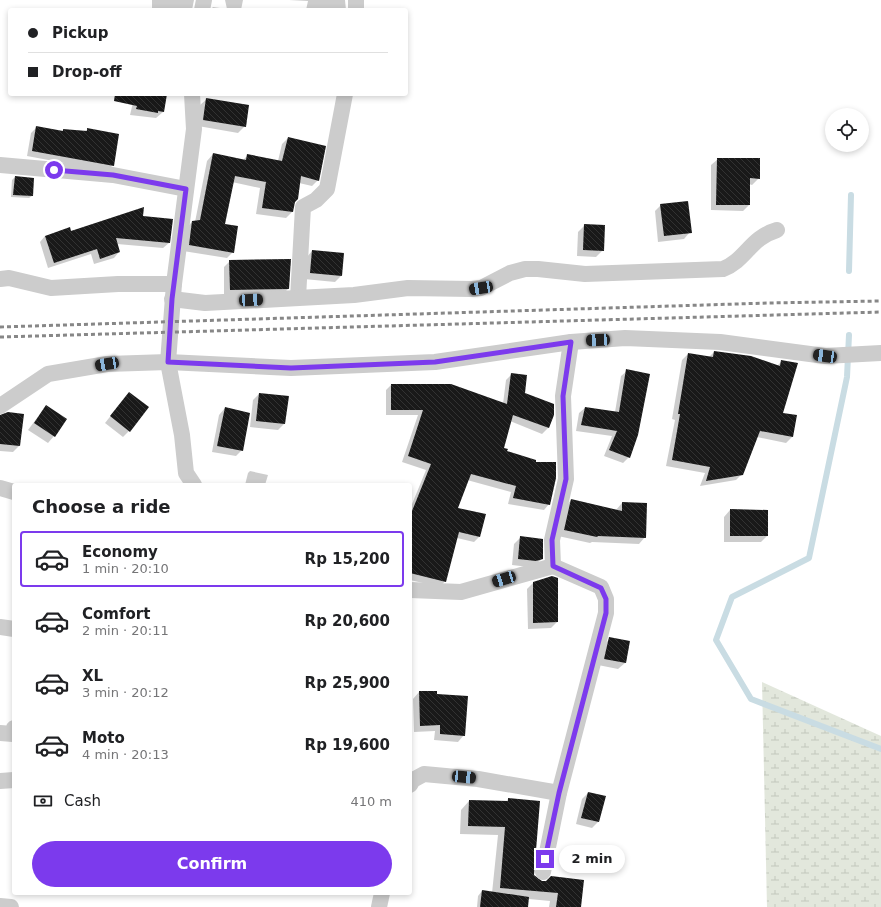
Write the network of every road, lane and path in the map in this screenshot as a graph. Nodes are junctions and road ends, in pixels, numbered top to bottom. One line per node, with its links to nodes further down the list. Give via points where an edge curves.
1 (192, 96): 4 (street, via 194,129)
2 (345, 96): 8 (street, via 327,189 316,200 303,207)
3 (0, 165): 4 (street, via 113,175)
4 (186, 189): 7 (street)
5 (777, 230): 8 (street, via 760,238 733,264 723,269 585,274 530,269 517,270 492,283 472,289 408,288 354,295)
6 (0, 279): 7 (street, via 9,278 51,288 118,284)
7 (173, 292): 8 (street, via 205,303); 11 (street)
8 (298, 298)
9 (571, 342): 10 (street, via 625,338 720,342 825,356); 11 (street, via 435,362 291,368); 16 (street, via 563,396 566,479 552,540)
10 (881, 353)
11 (168, 362): 12 (street, via 107,364 48,374); 13 (street, via 182,435 186,473)
12 (0, 406)
13 (193, 483)
14 (0, 488): 15 (street)
15 (12, 491)
16 (553, 566): 17 (street, via 461,592); 23 (street, via 601,588 606,599 606,613)
17 (412, 590)
18 (0, 627): 19 (street)
19 (12, 629)
20 (0, 733): 21 (street)
21 (12, 734)
22 (412, 782): 23 (street, via 424,774 478,778)
23 (559, 793): 24 (street)
24 (543, 872)
25 (382, 895): 28 (street)
26 (0, 906): 27 (street)
27 (11, 907)
28 (379, 907)

